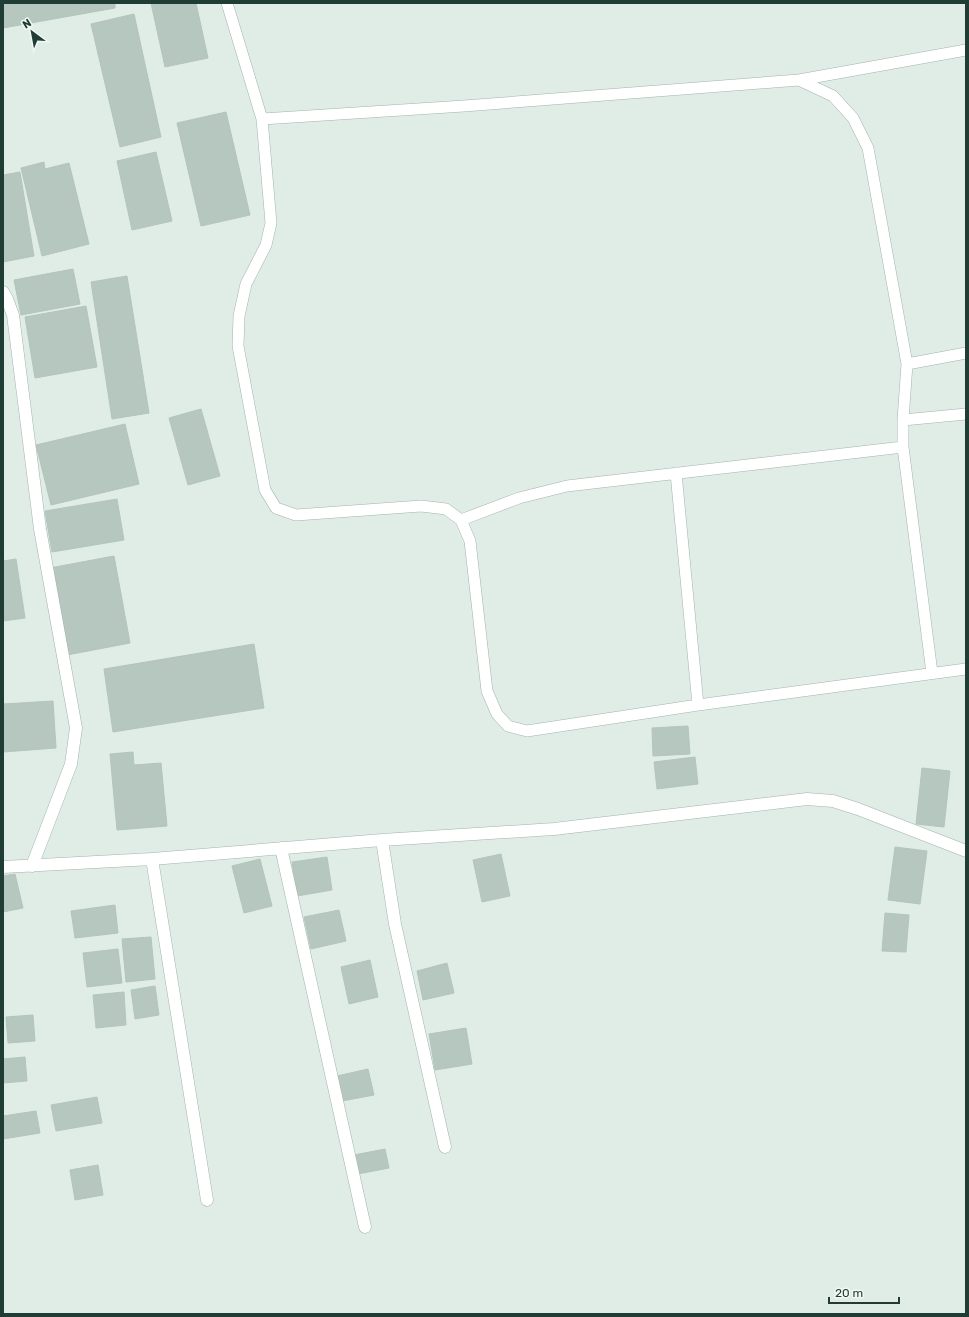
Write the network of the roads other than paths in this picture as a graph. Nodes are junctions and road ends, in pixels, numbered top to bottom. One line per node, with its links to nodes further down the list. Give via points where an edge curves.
1 (227, 3): 4 (lane)
2 (966, 50): 3 (lane)
3 (799, 80): 4 (lane); 7 (lane, via 833,96 853,118 868,148)
4 (262, 119): 12 (lane, via 271,222 266,245 246,284 238,316 238,346 265,490 276,508 296,515 421,506 446,509)
5 (3, 292): 20 (street, via 13,315 40,529 76,728 71,764)
6 (966, 353): 7 (lane)
7 (907, 364): 9 (lane)
8 (966, 414): 9 (lane)
9 (903, 420): 10 (lane)
10 (903, 447): 11 (lane); 14 (lane)
11 (676, 473): 12 (lane, via 567,486 519,498); 15 (lane)
12 (461, 520): 15 (lane, via 470,540 487,691 497,714 508,726 527,731)
13 (966, 670): 14 (lane)
14 (932, 674): 15 (lane)
15 (698, 705)
16 (382, 840): 17 (street); 18 (street, via 554,829 806,799 833,801 858,809); 22 (street, via 395,924)
17 (281, 848): 19 (street); 24 (street)
18 (966, 852)
19 (152, 859): 20 (street); 23 (street)
20 (32, 866): 21 (street)
21 (3, 867)
22 (445, 1147)
23 (207, 1200)
24 (365, 1227)

